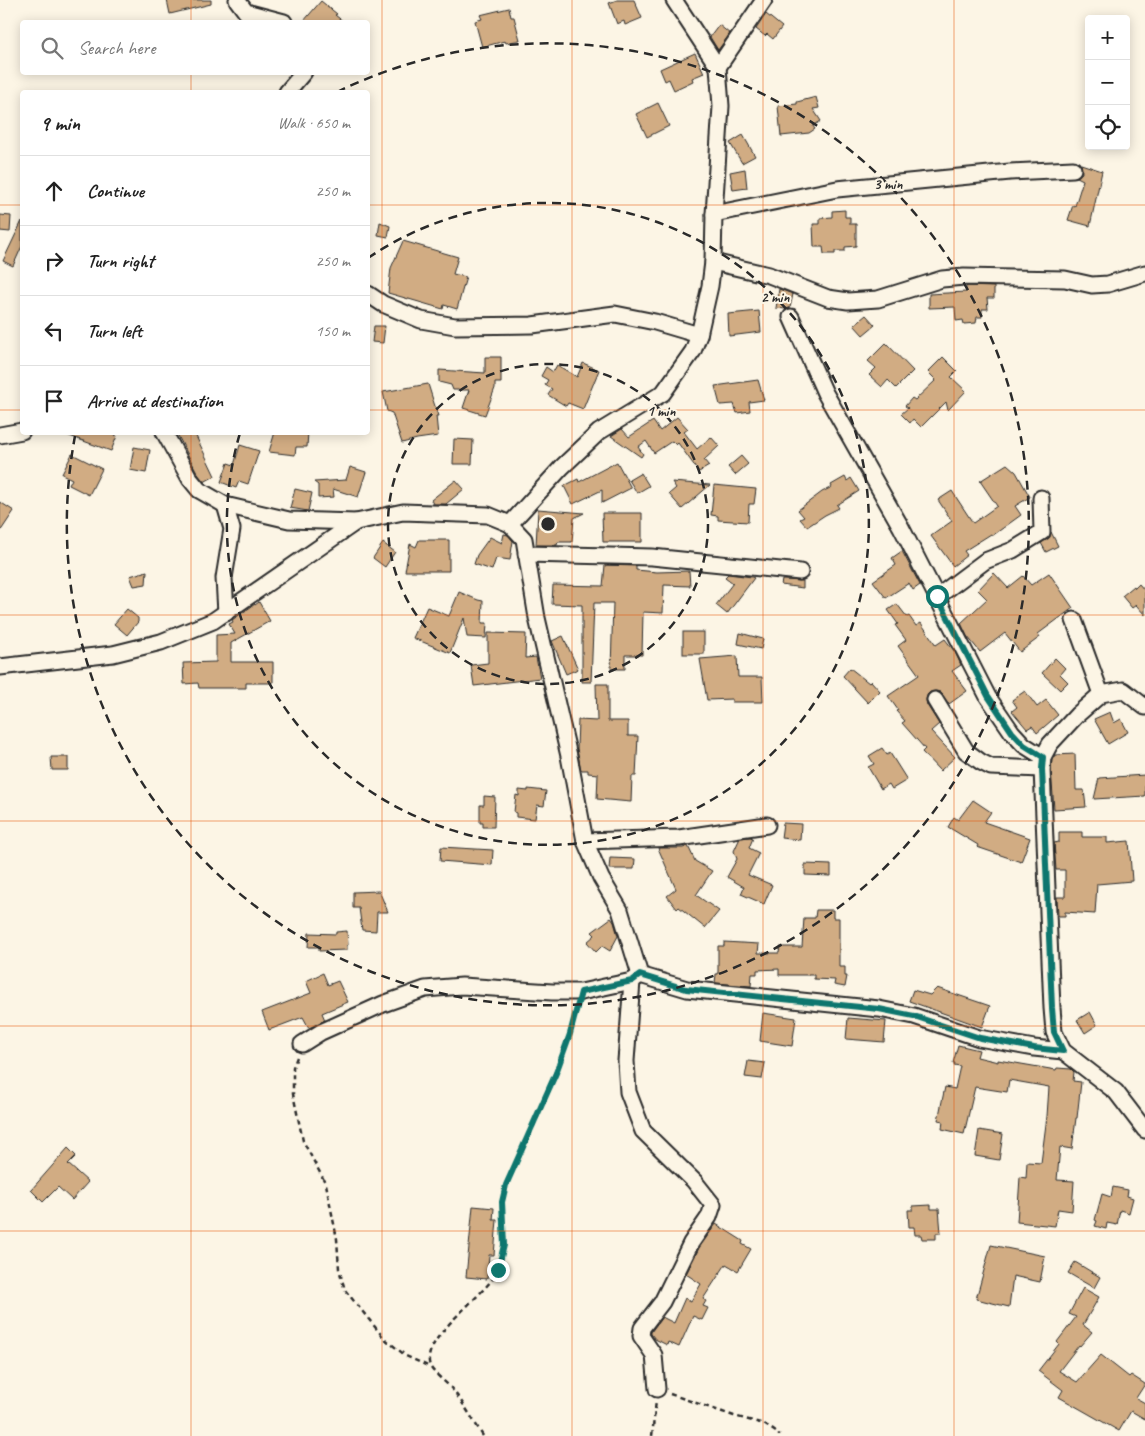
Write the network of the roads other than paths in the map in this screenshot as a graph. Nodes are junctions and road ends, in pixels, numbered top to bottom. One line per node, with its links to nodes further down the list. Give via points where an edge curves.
1 (237, 0): 4 (street, via 246,12)
2 (674, 0): 5 (street)
3 (764, 0): 5 (street)
4 (276, 20)
5 (718, 67): 9 (street, via 721,106)
6 (301, 75): 7 (street)
7 (289, 90)
8 (1073, 169): 9 (street, via 837,189)
9 (714, 214): 10 (street)
10 (713, 262): 11 (street, via 769,275 828,298 848,302 878,299 942,279 1065,279 1092,285 1108,284); 14 (street)
11 (1145, 273)
12 (370, 295): 14 (street, via 421,320 454,326 532,325 614,314)
13 (791, 318): 24 (street, via 825,393 902,527)
14 (699, 335): 21 (street, via 693,351 663,393 599,432)
15 (20, 431): 17 (street)
16 (166, 435): 19 (street, via 190,480)
17 (0, 436)
18 (1041, 498): 24 (street, via 1042,532 1013,550 985,561)
19 (225, 505): 20 (street, via 288,520); 25 (street, via 232,529 224,578)
20 (356, 522): 21 (street, via 403,512 488,515); 25 (street)
21 (510, 524): 22 (street, via 524,539)
22 (526, 554): 23 (street, via 652,557); 33 (street, via 536,618 569,756)
23 (800, 572)
24 (937, 596): 31 (street, via 988,696 1012,732)
25 (226, 613): 27 (street, via 161,642 113,654)
26 (1074, 620): 28 (street)
27 (0, 667)
28 (1101, 694): 30 (street, via 1123,690); 31 (street, via 1050,744)
29 (935, 700): 31 (street, via 966,751 981,762 991,767)
30 (1145, 707)
31 (1042, 763): 36 (street, via 1052,1008 1054,1032)
32 (767, 825): 33 (street, via 678,838)
33 (585, 841): 34 (street, via 620,910)
34 (636, 978): 35 (street, via 581,992 462,986 426,989 383,1004); 36 (street, via 686,989 879,1009 914,1016 980,1038); 38 (street, via 626,1060 628,1092 643,1131 694,1181 713,1205 662,1302 642,1328 641,1336 654,1355)
35 (302, 1044)
36 (1063, 1051): 37 (street, via 1116,1092)
37 (1145, 1130)
38 (657, 1390)

